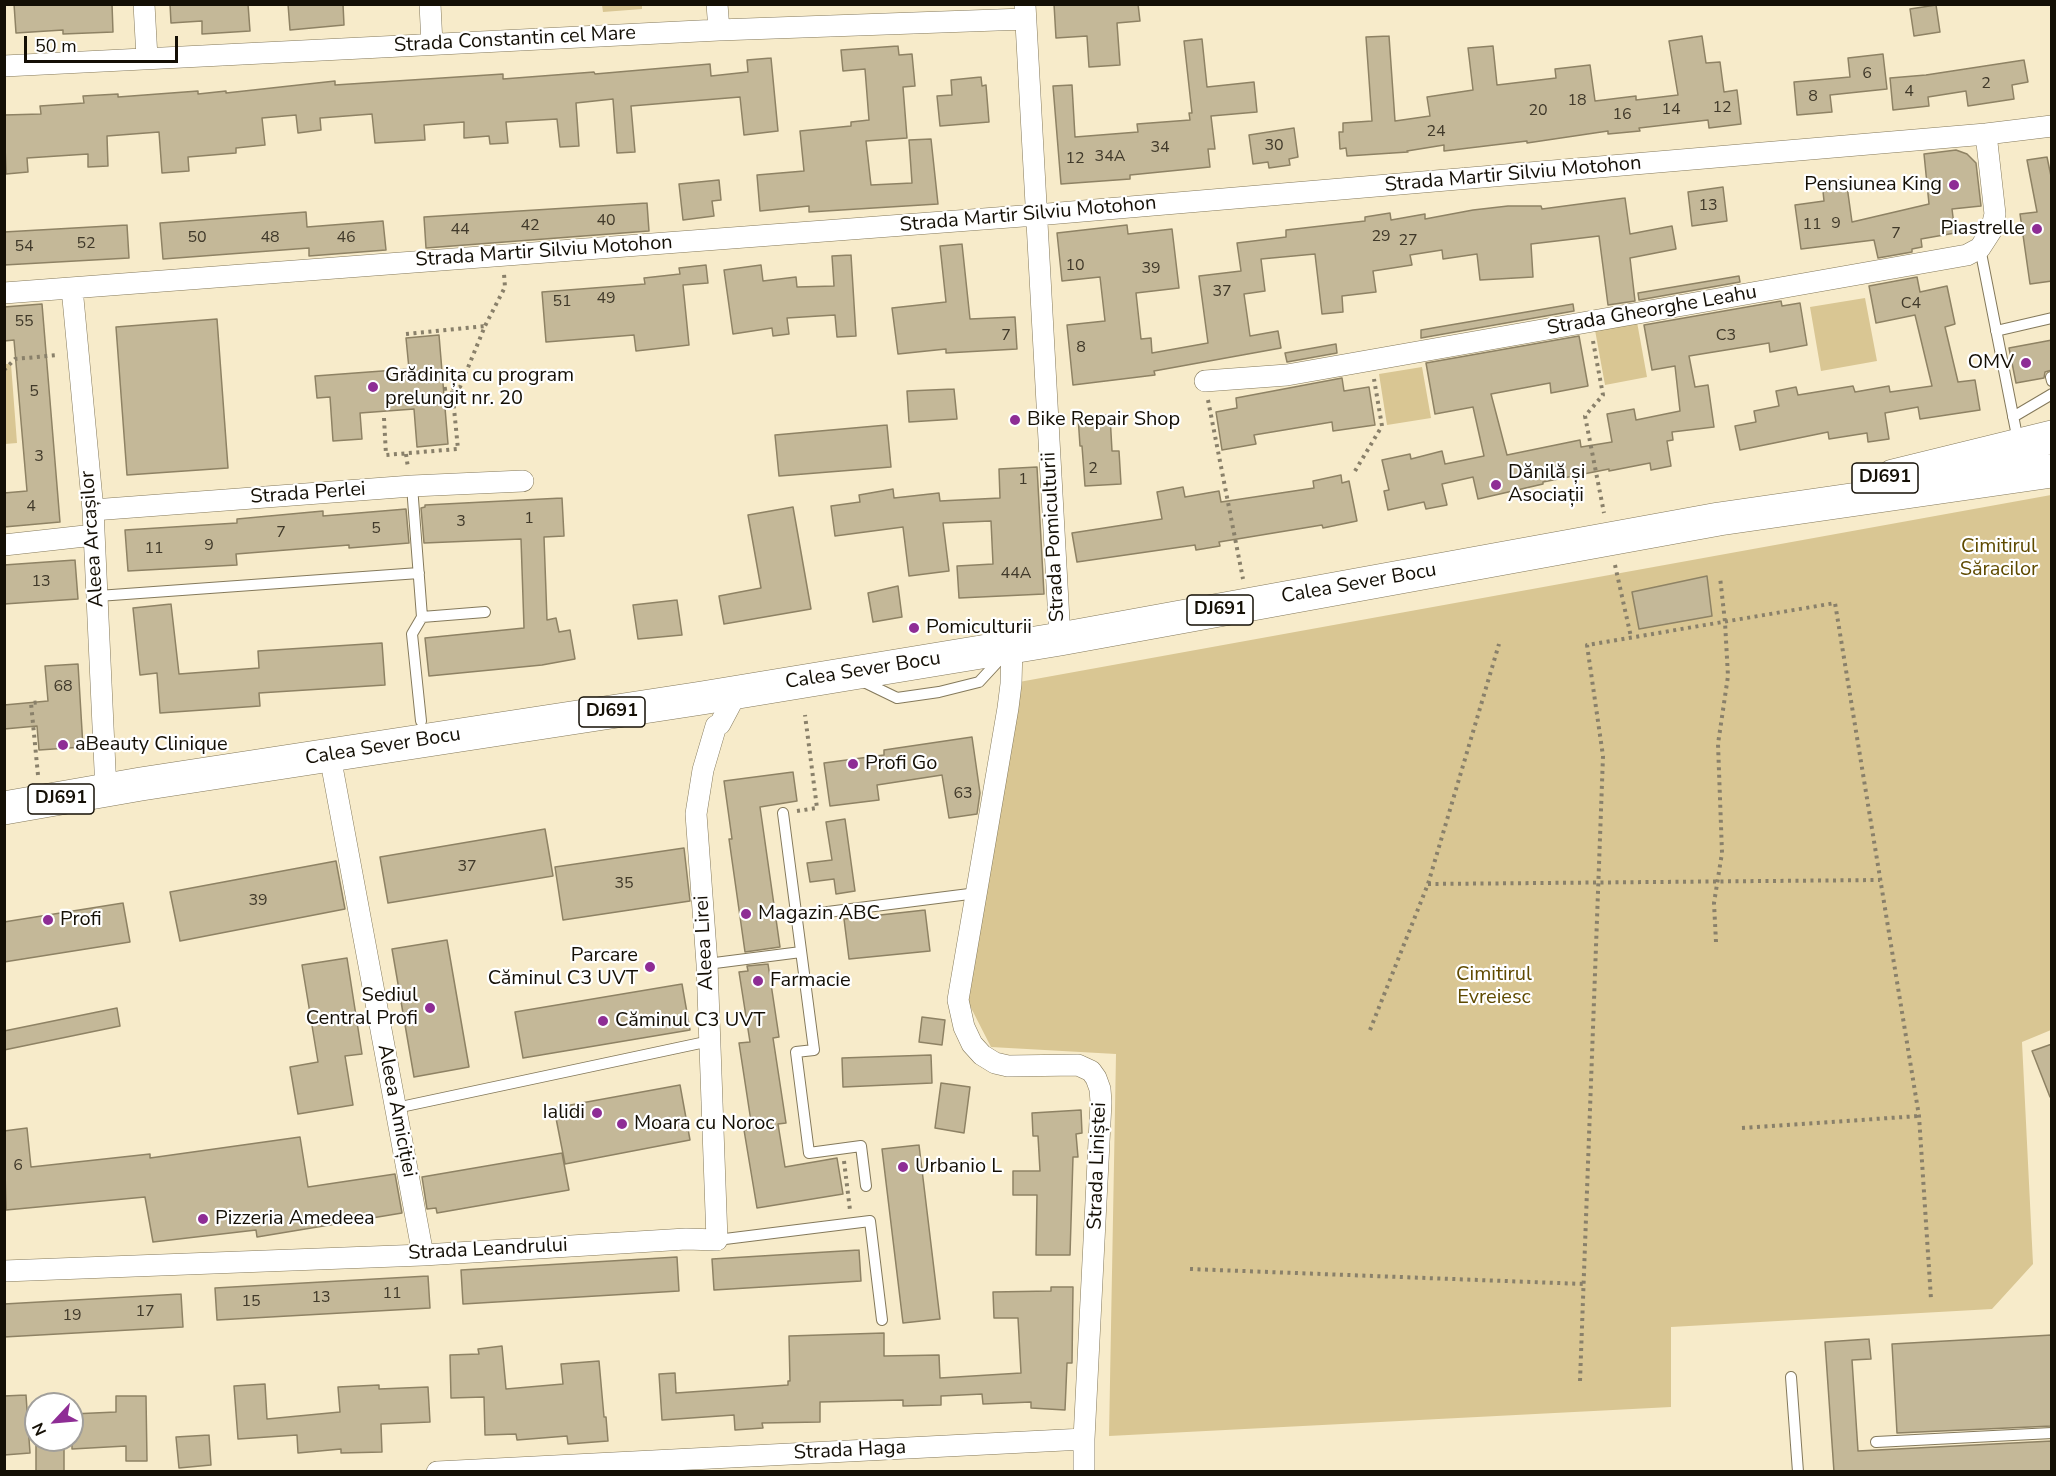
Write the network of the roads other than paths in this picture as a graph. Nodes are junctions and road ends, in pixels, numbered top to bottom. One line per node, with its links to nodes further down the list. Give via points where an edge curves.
1 (144, 4): 7 (street)
2 (430, 4): 6 (street)
3 (717, 4): 5 (street)
4 (1025, 12): 5 (street, Strada Constantin cel Mare); 11 (street, Strada Pomiculturii)
5 (719, 30): 6 (street, Strada Constantin cel Mare)
6 (432, 44): 7 (street, Strada Constantin cel Mare)
7 (147, 58): 8 (street, Strada Constantin cel Mare)
8 (4, 66)
9 (2052, 126): 10 (street, Strada Martir Silviu Motohon)
10 (1986, 134): 11 (street, Strada Martir Silviu Motohon); 12 (street, via 1995,214 1991,231)
11 (1036, 215): 13 (street, Strada Martir Silviu Motohon); 32 (street, Strada Pomiculturii)
12 (1980, 248): 16 (lane); 17 (street, Strada Gheorghe Leahu, via 1967,255 1287,375)
13 (72, 288): 14 (street, Strada Martir Silviu Motohon); 24 (street, Aleea Arcașilor)
14 (4, 293)
15 (2052, 318): 16 (lane)
16 (1996, 331): 19 (lane)
17 (1204, 381)
18 (2052, 394): 19 (lane)
19 (2016, 431): 20 (main road, Calea Sever Bocu / DJ691); 25 (main road, Calea Sever Bocu / DJ691)
20 (2052, 437)
21 (2052, 471): 25 (main road, Calea Sever Bocu / DJ691)
22 (523, 482): 23 (street, Strada Perlei)
23 (412, 486): 24 (street, Strada Perlei); 28 (lane)
24 (93, 510): 26 (street, Aleea Arcașilor)
25 (1719, 519): 32 (main road, Calea Sever Bocu / DJ691)
26 (94, 535): 27 (street); 29 (street, Aleea Arcașilor)
27 (4, 544)
28 (419, 573): 29 (lane); 31 (lane)
29 (98, 596): 37 (street, Aleea Arcașilor)
30 (485, 612): 31 (lane)
31 (422, 616): 35 (lane, via 412,634)
32 (1060, 639): 33 (main road, Calea Sever Bocu / DJ691)
33 (1012, 646): 34 (main road, Calea Sever Bocu / DJ691); 40 (street, Strada Liniștei, via 1008,708)
34 (737, 692): 36 (main road, Calea Sever Bocu / DJ691); 43 (street, Aleea Lirei, via 716,726 696,814)
35 (422, 721)
36 (330, 756): 37 (main road, Calea Sever Bocu / DJ691); 45 (street, Aleea Amiciției)
37 (106, 791): 38 (main road, Calea Sever Bocu / DJ691)
38 (4, 808)
39 (783, 813): 41 (lane)
40 (977, 893): 41 (lane); 53 (street, Strada Liniștei, via 958,1000 972,1044 994,1063 1008,1066 1077,1065 1091,1071 1100,1089)
41 (796, 916): 42 (lane)
42 (801, 952): 43 (lane); 46 (lane, via 814,1050 796,1052 809,1153 861,1146)
43 (707, 964): 44 (street, Aleea Lirei)
44 (710, 1041): 45 (lane); 47 (street, Aleea Lirei)
45 (396, 1108): 48 (street, Aleea Amiciției)
46 (866, 1186)
47 (717, 1240): 48 (street, Strada Leandrului); 50 (lane, Strada Leandrului, via 870,1221)
48 (423, 1255): 49 (street, Strada Leandrului)
49 (4, 1271)
50 (882, 1320)
51 (1791, 1377): 57 (lane)
52 (2052, 1433): 54 (lane)
53 (1084, 1439): 55 (street, Strada Haga); 56 (street, Strada Liniștei)
54 (1876, 1442)
55 (437, 1472)
56 (1084, 1472)
57 (1798, 1472)

